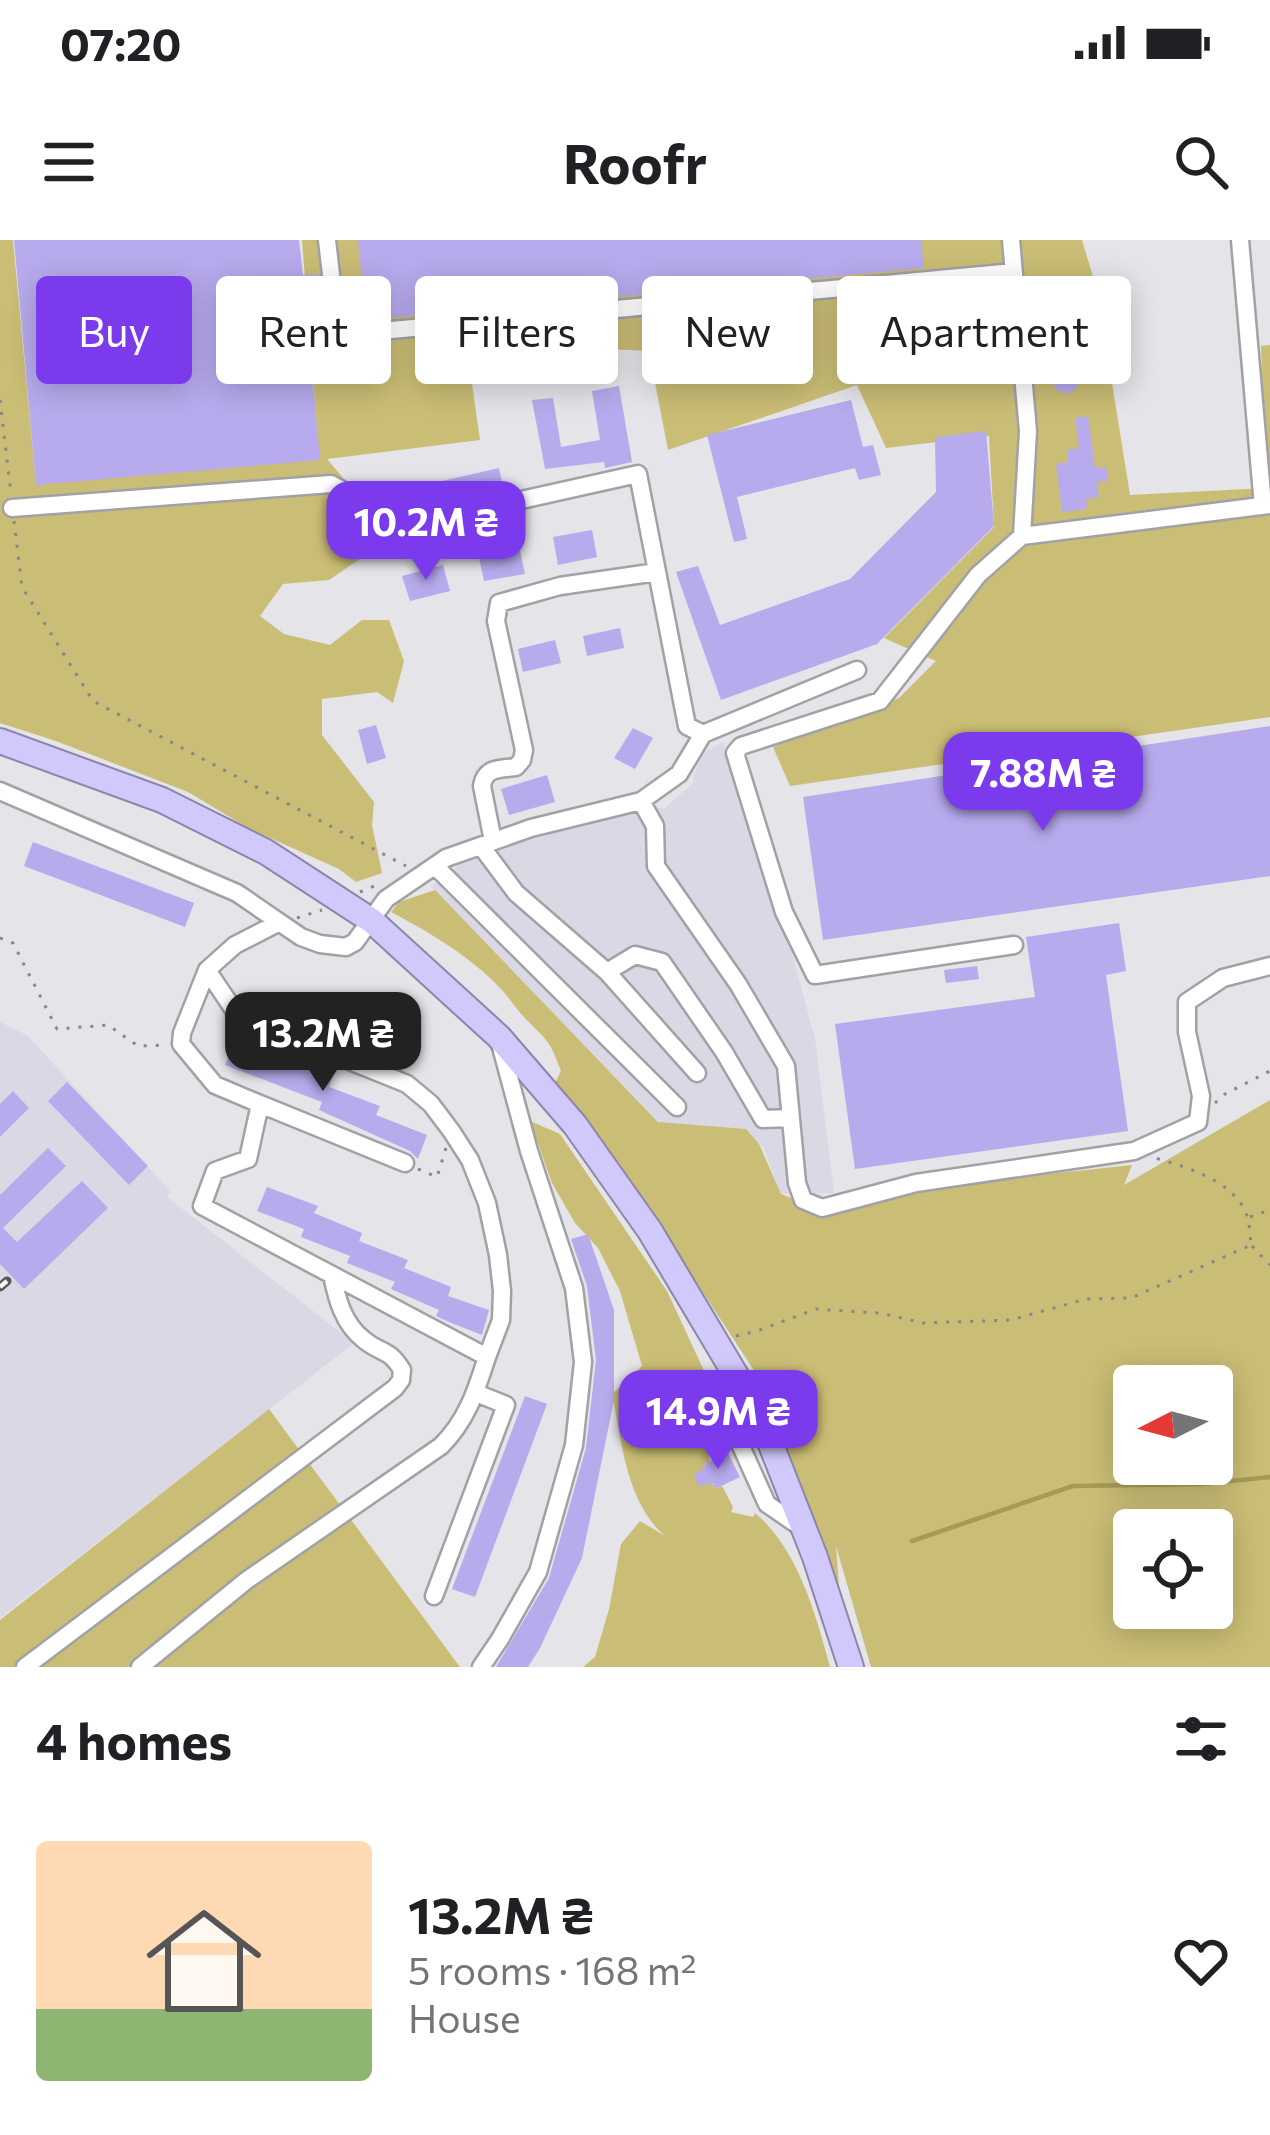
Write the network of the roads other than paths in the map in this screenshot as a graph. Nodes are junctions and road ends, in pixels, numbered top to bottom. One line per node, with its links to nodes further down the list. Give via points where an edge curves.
1 (327, 240): 4 (street, via 338,334)
2 (1011, 240): 4 (street)
3 (1240, 240): 5 (street)
4 (1014, 272): 7 (street, via 1028,431)
5 (1266, 505): 7 (street)
6 (12, 508): 8 (street, via 331,484 409,525 638,474)
7 (1022, 536): 18 (street, via 978,575 880,701 735,752 784,912 815,975)
8 (657, 572): 10 (street, via 687,726); 14 (street, via 499,603 524,750 516,767 483,777)
9 (856, 670): 10 (street)
10 (703, 734): 13 (street, via 679,774)
11 (0, 741): 16 (highway, via 162,800 266,852)
12 (0, 791): 17 (street, via 237,893)
13 (641, 801): 14 (street); 26 (street, via 655,826 656,866 786,1066)
14 (487, 843): 15 (street); 21 (street, via 516,893)
15 (429, 871): 16 (street, via 386,899); 25 (street)
16 (372, 921): 17 (street, via 346,947); 22 (highway)
17 (278, 923): 20 (street, via 235,944)
18 (1014, 945)
19 (1270, 966): 26 (street, via 1223,978 1186,1002 1202,1096 1198,1122 1133,1151 916,1183 822,1208 803,1200 797,1183)
20 (207, 970): 24 (street, via 181,1044 214,1085); 29 (street, via 238,1016 406,1084 452,1132 487,1203 498,1255 501,1320)
21 (607, 972): 23 (street); 26 (street, via 635,955 662,962 763,1119)
22 (499, 1037): 34 (street, via 574,1288 583,1362 574,1445 538,1572); 35 (highway, via 650,1231 758,1414)
23 (698, 1073)
24 (260, 1104): 27 (street); 28 (street, via 248,1159 215,1171 202,1206)
25 (677, 1107)
26 (791, 1118)
27 (405, 1163)
28 (332, 1275): 29 (street); 32 (street, via 352,1328 388,1352 401,1380)
29 (487, 1357): 30 (street)
30 (476, 1394): 31 (street, via 506,1405); 33 (street, via 441,1446 247,1580)
31 (434, 1596)
32 (25, 1667)
33 (140, 1667)
34 (481, 1667)
35 (850, 1667)

